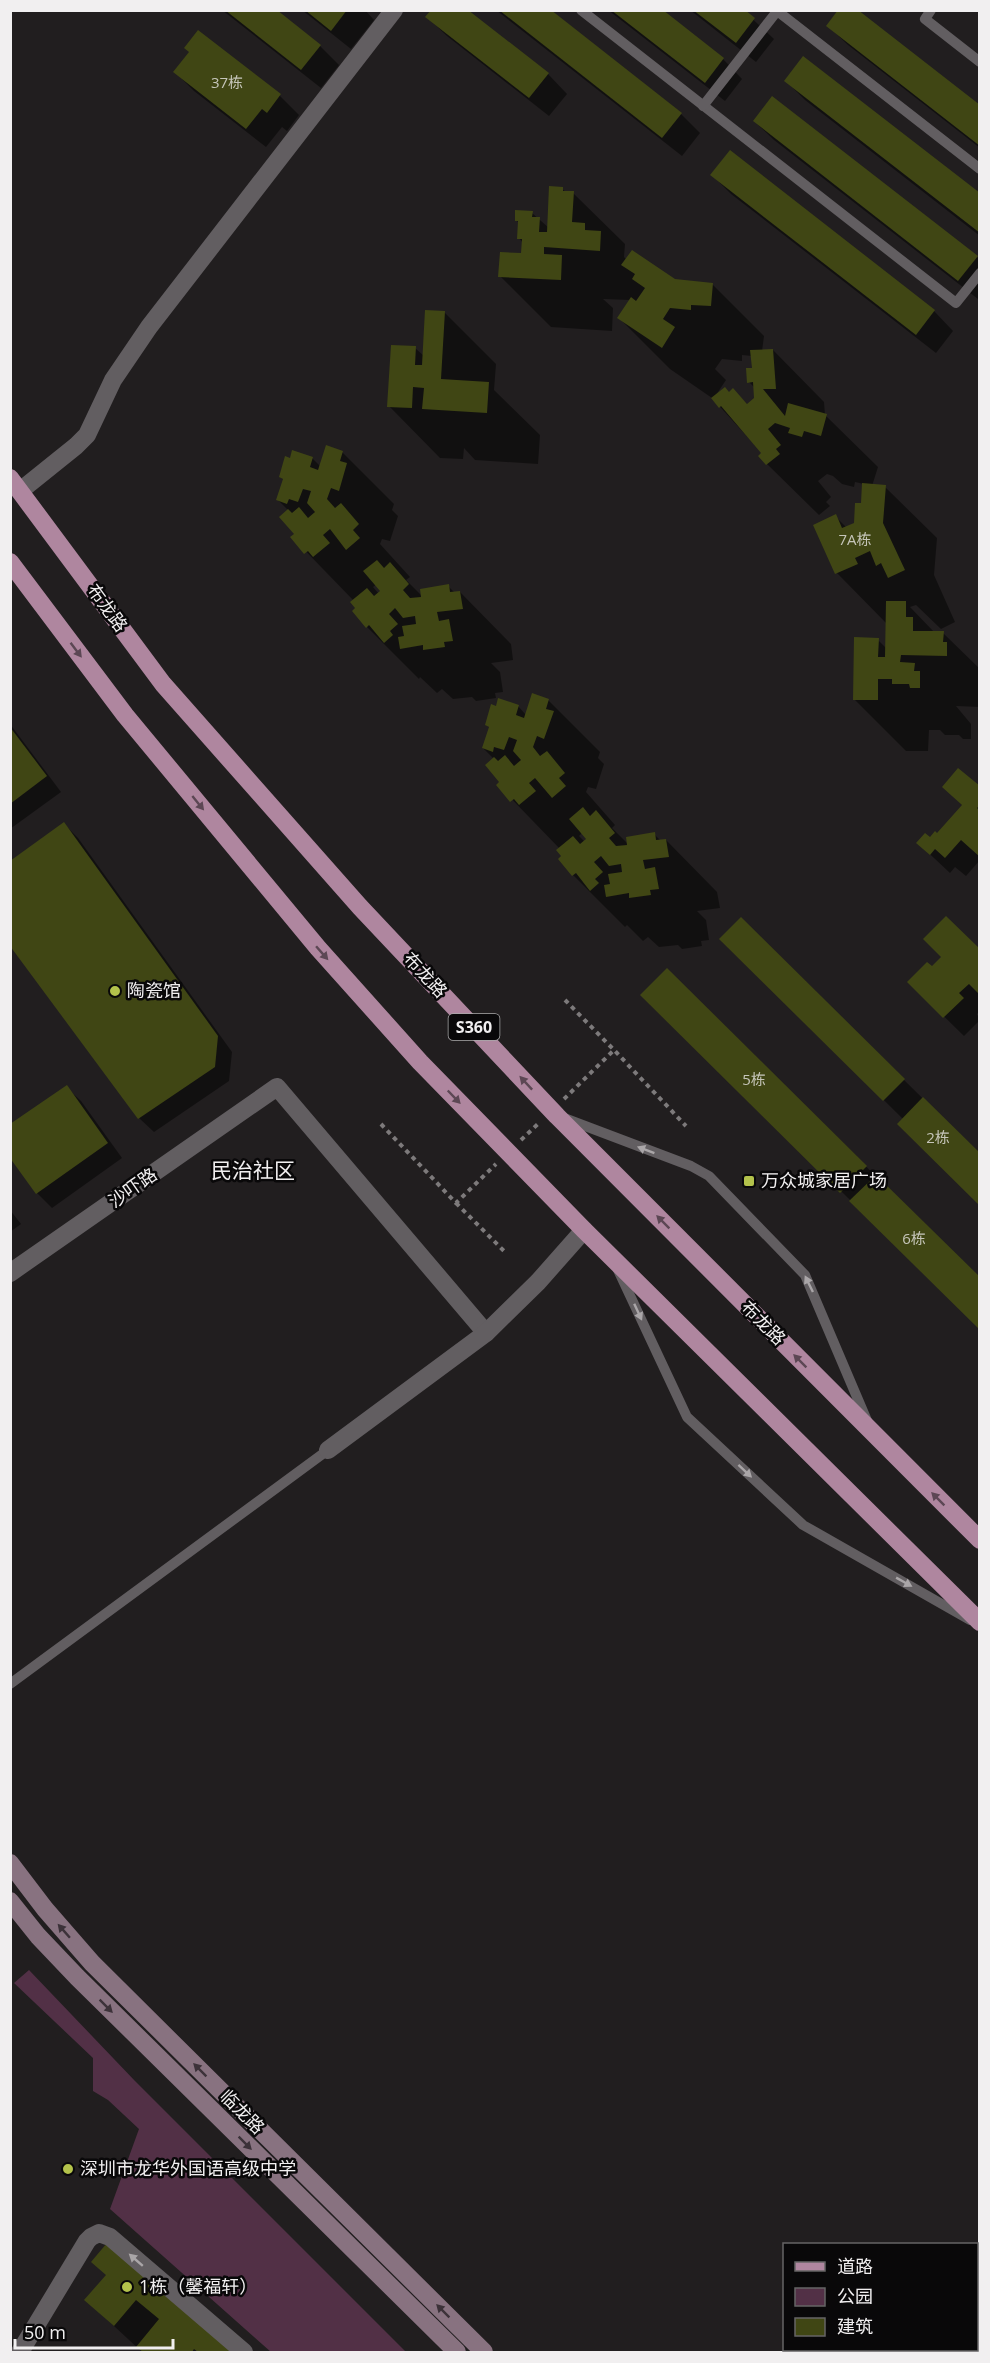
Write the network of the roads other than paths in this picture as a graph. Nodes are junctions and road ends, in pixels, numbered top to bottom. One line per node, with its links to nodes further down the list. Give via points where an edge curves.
1 (394, 10): 9 (street, via 149,327 113,380 87,435)
2 (581, 10): 6 (lane)
3 (931, 10): 5 (lane, via 925,19)
4 (777, 11): 6 (lane); 7 (lane)
5 (980, 62)
6 (704, 106): 8 (lane, via 956,303)
7 (980, 170)
8 (980, 273)
9 (15, 484): 11 (main road, 布龙路 / S360, one-way to 9, via 360,907 163,684)
10 (10, 562): 12 (main road, one-way to 12, via 125,715 318,948 420,1062)
11 (553, 1112): 16 (main road, 布龙路 / S360, one-way to 11); 16 (lane, one-way to 11, via 806,1275 709,1176)
12 (584, 1230): 13 (main road); 15 (street)
13 (613, 1259): 19 (main road); 19 (lane, one-way to 19, via 687,1417 803,1525)
14 (10, 1273): 15 (street, 沙吓路, via 277,1088)
15 (486, 1333): 17 (street)
16 (873, 1434): 18 (main road, 布龙路 / S360, one-way to 16)
17 (328, 1450): 20 (lane)
18 (980, 1540)
19 (980, 1623)
20 (10, 1684)
21 (10, 1863): 26 (main road, 临龙路, one-way to 21, via 92,1963)
22 (10, 1901): 25 (main road, 临龙路, one-way to 25, via 77,1977)
23 (23, 2351): 24 (street, one-way to 23, via 110,2237 99,2233 87,2241)
24 (244, 2352)
25 (457, 2352)
26 (484, 2352)

